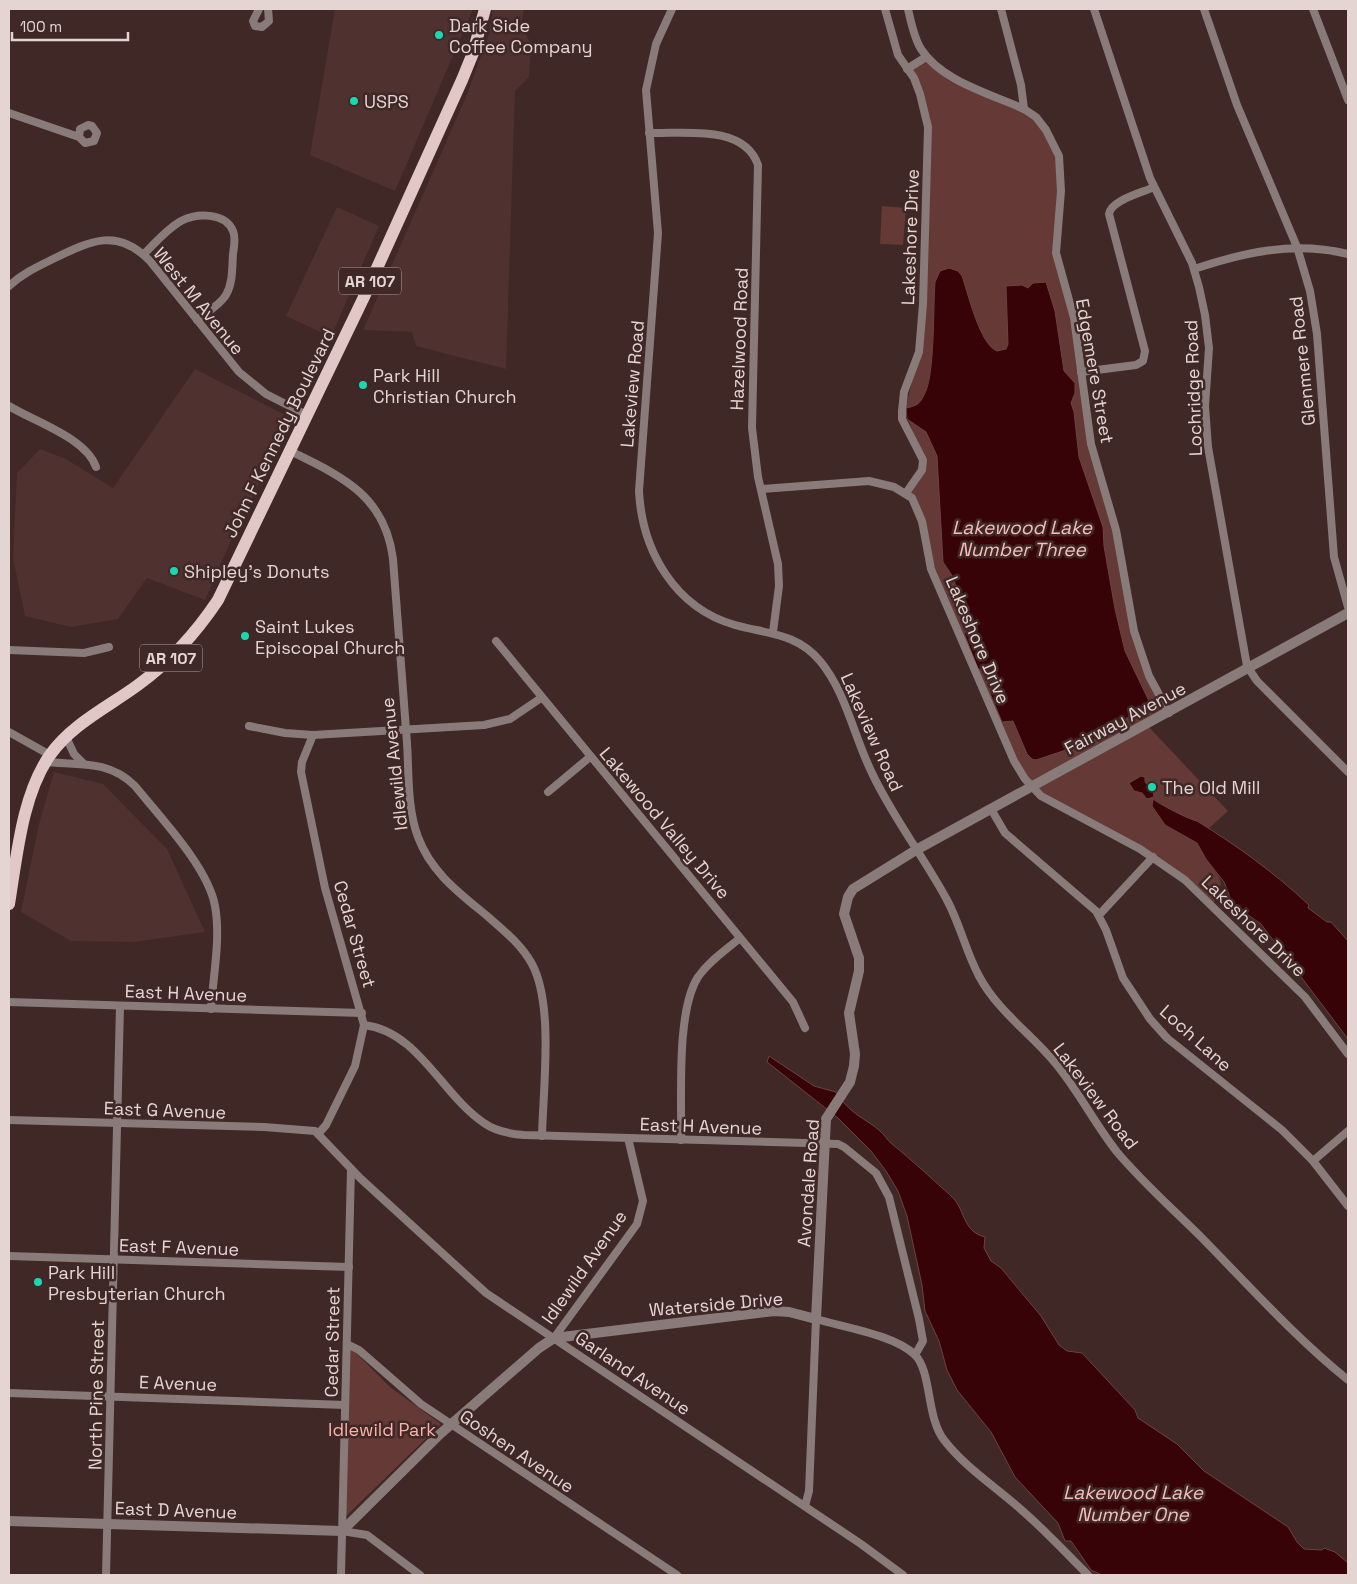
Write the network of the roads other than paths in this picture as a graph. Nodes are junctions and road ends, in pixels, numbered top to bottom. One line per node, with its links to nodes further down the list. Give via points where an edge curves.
1 (259, 9): 2 (street, via 253,21 262,28 269,21)
2 (268, 9)
3 (485, 9): 27 (main road, John F Kennedy Boulevard / AR 107, via 462,80)
4 (672, 9): 16 (street, Lakeview Road, via 649,68 646,101)
5 (885, 9): 12 (street, Lakeshore Drive, via 898,55)
6 (908, 9): 11 (street)
7 (1001, 9): 14 (street)
8 (1094, 9): 18 (street, Lochridge Road)
9 (1204, 9): 19 (street, Glenmere Road, via 1236,105)
10 (1312, 9): 13 (street)
11 (926, 57): 12 (street); 14 (street, via 975,89)
12 (907, 69): 31 (street, Lakeshore Drive, via 914,78 925,111 928,153 919,352 902,403 902,419 923,460 922,470)
13 (1348, 100)
14 (1024, 109): 25 (street, Edgemere Street, via 1046,130 1059,156 1056,253 1074,318)
15 (9, 113): 17 (street)
16 (649, 133): 30 (street, Hazelwood Road, via 732,138 749,148 758,165 752,428); 34 (street, Lakeview Road, via 658,233 639,491 642,520 659,566 682,595 719,620)
17 (79, 137)
18 (1154, 187): 22 (street, Lochridge Road); 25 (street, via 1118,203 1108,214 1145,351 1143,361 1136,365)
19 (1297, 247): 21 (street); 22 (street, via 1249,252); 32 (street, Glenmere Road, via 1314,309 1334,557)
20 (144, 254): 23 (street, West M Avenue, via 122,242 96,240 28,271); 24 (street, West M Avenue); 24 (street, via 165,233 187,219 209,216 230,226 234,244 230,287 221,301)
21 (1348, 254)
22 (1194, 269): 38 (street, Lochridge Road, via 1208,330 1205,424 1208,447)
23 (9, 286)
24 (196, 320): 27 (street, West M Avenue, via 249,382)
25 (1081, 372): 40 (street, Edgemere Street, via 1092,444 1116,530 1134,631 1149,676)
26 (9, 406): 29 (street, via 80,445 93,458)
27 (307, 415): 28 (main road, John F Kennedy Boulevard / AR 107)
28 (290, 450): 42 (street, Idlewild Avenue, via 345,479 366,498 384,525 393,559); 45 (main road, John F Kennedy Boulevard / AR 107, via 218,600 195,632 156,672)
29 (96, 467)
30 (761, 489): 31 (street, via 869,482); 34 (street, Hazelwood Road, via 779,577)
31 (906, 493): 50 (street, Lakeshore Drive, via 919,510 929,563 957,630 1014,761)
32 (1348, 607)
33 (1348, 613): 38 (street, Fairway Avenue)
34 (773, 632): 53 (street, Lakeview Road, via 797,642 822,663 835,684 882,794)
35 (496, 641): 39 (street, Lakewood Valley Drive)
36 (109, 647): 37 (street, via 84,653)
37 (9, 650)
38 (1249, 669): 40 (street, Fairway Avenue); 49 (street, Lochridge Road, via 1257,681)
39 (542, 698): 42 (street, via 503,722); 46 (street, Lakewood Valley Drive)
40 (1169, 713): 50 (street, Fairway Avenue)
41 (249, 726): 44 (street)
42 (406, 730): 44 (street); 69 (street, Idlewild Avenue, via 412,817 424,852 450,886 523,950 539,979 545,1005)
43 (9, 732): 47 (street)
44 (313, 735): 61 (street, Cedar Street, via 301,772 325,888)
45 (66, 736): 47 (main road, John F Kennedy Boulevard / AR 107); 48 (street, via 77,759)
46 (590, 757): 51 (street); 57 (street, Lakewood Valley Drive)
47 (48, 758): 48 (street); 55 (main road, John F Kennedy Boulevard / AR 107, via 28,803)
48 (84, 763): 60 (street, via 113,770 135,786 207,882 216,920)
49 (1348, 772)
50 (1032, 786): 52 (street, Fairway Avenue); 54 (street, Lakeshore Drive, via 1055,804)
51 (548, 792)
52 (990, 810): 53 (street, Fairway Avenue); 56 (street, Loch Lane, via 1005,833)
53 (916, 850): 72 (street, Avondale Road, via 858,884 845,904 847,927 856,948 859,971 849,1013 854,1066 850,1082 828,1113); 83 (street, Lakeview Road, via 949,904 986,989 1056,1064 1120,1156 1291,1329)
54 (1153, 857): 56 (street); 64 (street, Lakeshore Drive, via 1192,886 1284,975)
55 (9, 904)
56 (1099, 915): 73 (street, Loch Lane, via 1124,978 1150,1019 1167,1038 1267,1117)
57 (740, 938): 63 (street, Lakewood Valley Drive, via 793,1002); 71 (street, via 704,970 688,998 684,1022)
58 (9, 1002): 59 (street, East H Avenue)
59 (120, 1006): 60 (street, East H Avenue); 66 (street, North Pine Street)
60 (211, 1009): 61 (street, East H Avenue)
61 (362, 1014): 62 (street, Cedar Street)
62 (364, 1025): 68 (street, Cedar Street, via 355,1066 326,1125); 69 (street, East H Avenue, via 385,1030 414,1051 483,1122 499,1130)
63 (804, 1028)
64 (1348, 1054)
65 (9, 1120): 66 (street, East G Avenue)
66 (117, 1123): 68 (street, East G Avenue, via 300,1129); 77 (street, North Pine Street)
67 (1348, 1131): 73 (street)
68 (318, 1134): 74 (street, Garland Avenue)
69 (542, 1136): 70 (street, East H Avenue)
70 (628, 1138): 71 (street, East H Avenue); 80 (street, Idlewild Avenue, via 643,1201 637,1224)
71 (680, 1140): 72 (street, East H Avenue)
72 (824, 1144): 79 (street, Avondale Road); 82 (street, East H Avenue, via 838,1144 859,1158 876,1173 889,1197 923,1341)
73 (1313, 1161): 75 (street, Loch Lane)
74 (351, 1169): 78 (street, Cedar Street); 80 (street, Garland Avenue, via 486,1293)
75 (1348, 1206)
76 (9, 1256): 77 (street, East F Avenue)
77 (114, 1260): 78 (street, East F Avenue); 85 (street, North Pine Street)
78 (349, 1267): 81 (street, Cedar Street)
79 (816, 1319): 80 (street, Waterside Drive, via 774,1312); 82 (street, Waterside Drive, via 898,1344); 88 (street, Avondale Road)
80 (554, 1338): 87 (street, Idlewild Avenue); 88 (street, Garland Avenue)
81 (347, 1344): 86 (street, Cedar Street); 87 (street, Goshen Avenue, via 359,1350 400,1388)
82 (916, 1355): 97 (street, via 923,1367 933,1418 944,1439 960,1458 1038,1524)
83 (1348, 1380)
84 (9, 1393): 85 (street, E Avenue)
85 (111, 1396): 86 (street, E Avenue); 90 (street, North Pine Street)
86 (345, 1405): 91 (street, Cedar Street)
87 (451, 1424): 91 (street, Idlewild Avenue); 95 (street, Goshen Avenue)
88 (805, 1506): 96 (street, Garland Avenue)
89 (9, 1521): 90 (street, East D Avenue)
90 (108, 1524): 91 (street, East D Avenue); 92 (street, North Pine Street)
91 (342, 1531): 93 (street, Cedar Street); 94 (street, via 367,1535)
92 (106, 1575)
93 (341, 1575)
94 (420, 1575)
95 (677, 1575)
96 (903, 1575)
97 (1088, 1575)

